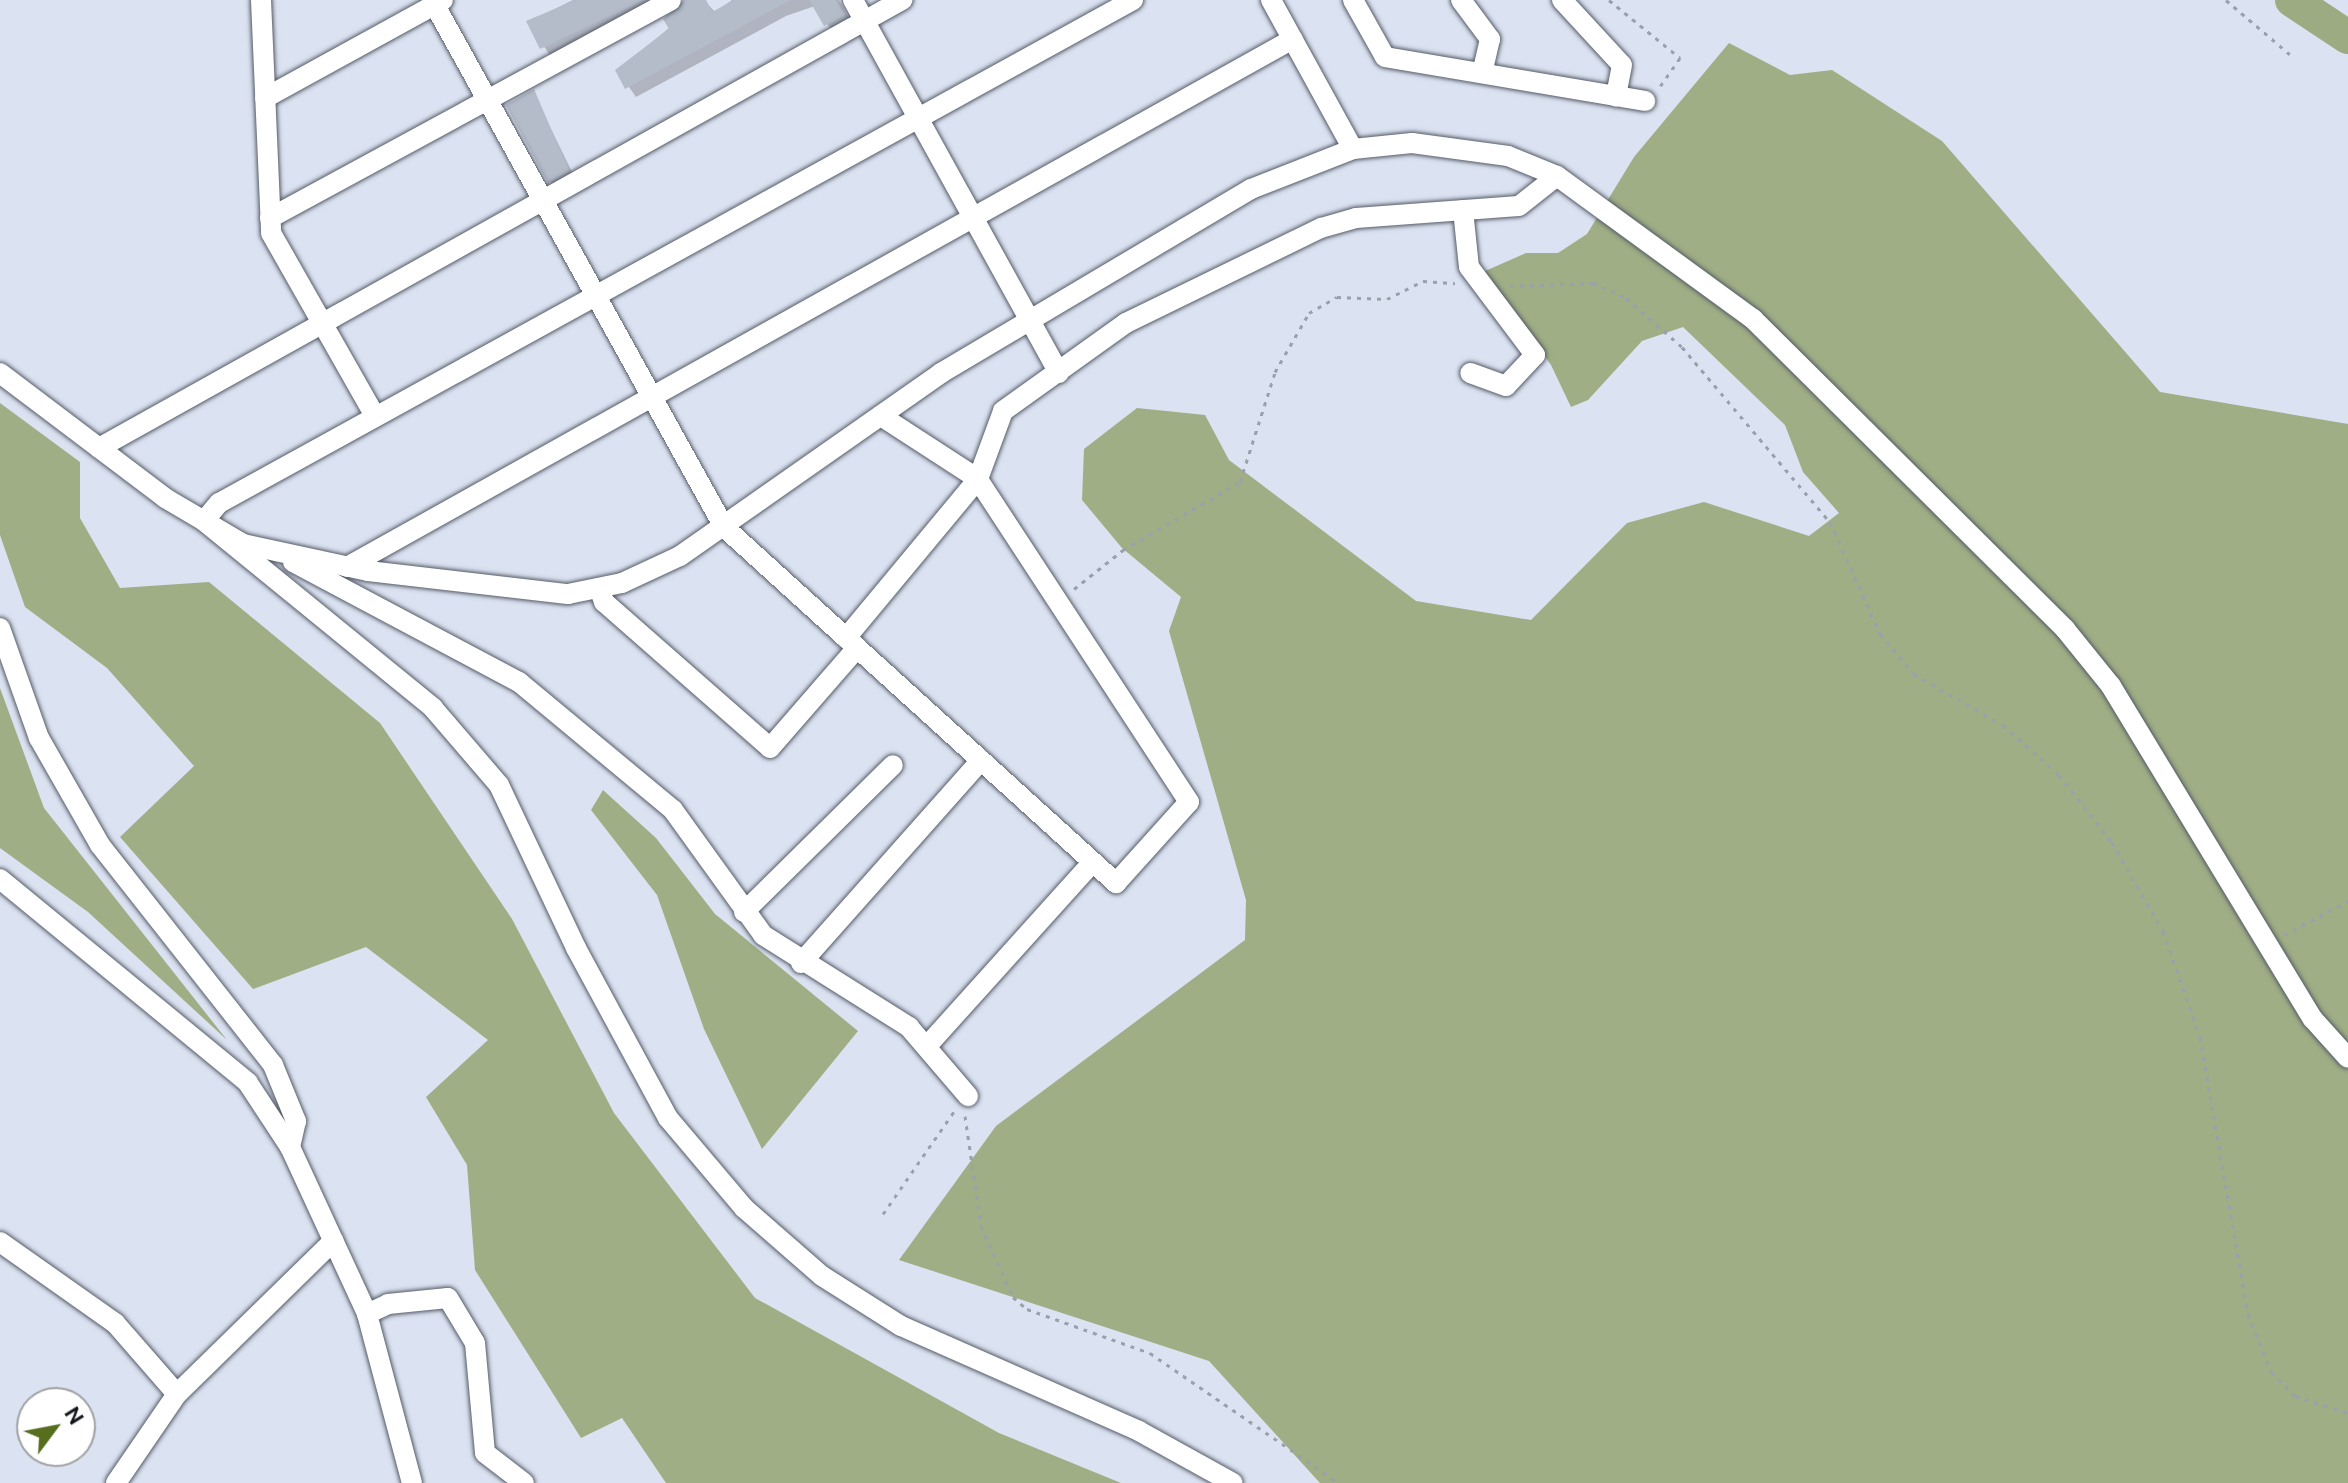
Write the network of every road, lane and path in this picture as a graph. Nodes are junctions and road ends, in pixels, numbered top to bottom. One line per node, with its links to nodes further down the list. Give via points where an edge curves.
1 (261, 0): 18 (street)
2 (671, 0): 19 (street)
3 (853, 0): 13 (street)
4 (902, 0): 13 (street)
5 (1133, 0): 21 (street)
6 (1271, 0): 14 (street)
7 (1353, 0): 16 (street, via 1385,57)
8 (1461, 0): 16 (street, via 1490,39)
9 (1562, 0): 17 (street, via 1622,65)
10 (1609, 0): 20 (path, via 1680,58 1681,66)
11 (2226, 0): 15 (path)
12 (437, 2): 18 (street); 19 (street)
13 (865, 20): 21 (street); 24 (street)
14 (1293, 39): 22 (street); 26 (street)
15 (2293, 57)
16 (1482, 73): 17 (street)
17 (1616, 96): 20 (street)
18 (265, 98): 27 (street)
19 (488, 101): 24 (street); 27 (street)
20 (1645, 101)
21 (918, 117): 26 (street); 29 (street)
22 (1353, 149): 23 (street, via 1412,143 1466,150 1508,156); 30 (street, via 1251,189)
23 (1557, 176): 25 (street, via 1519,206); 54 (street, via 1753,319 2065,629 2111,686)
24 (542, 199): 29 (street); 31 (street)
25 (1463, 210): 28 (street, via 1469,267); 33 (street, via 1321,228 1126,323)
26 (972, 214): 30 (street); 35 (street)
27 (270, 218): 31 (street, via 271,233)
28 (1480, 284): 34 (street, via 1535,355 1506,386); 45 (path, via 1423,281 1387,299 1337,297 1309,313 1275,372 1240,482 1123,550); 65 (path, via 1593,283 1659,327 1830,522 1880,634 1914,674 2003,725 2086,807 2163,931 2200,1037 2248,1314 2271,1372 2295,1396)
29 (595, 295): 35 (street); 36 (street)
30 (1031, 320): 33 (street); 37 (street)
31 (318, 322): 36 (street); 38 (street)
32 (0, 373): 38 (street)
33 (1059, 373): 39 (street, via 1003,411)
34 (1470, 373)
35 (649, 393): 41 (street); 43 (street)
36 (375, 416): 40 (street, via 219,503)
37 (881, 416): 39 (street); 41 (street)
38 (99, 448): 40 (street)
39 (978, 479): 45 (street); 47 (street)
40 (204, 521): 42 (street); 69 (street, via 433,708 499,785 576,948 668,1118 744,1208 822,1276 901,1326 1139,1431)
41 (724, 527): 44 (street, via 680,556); 47 (street)
42 (279, 554): 43 (street); 53 (street, via 519,682 673,810)
43 (347, 567): 44 (street, via 523,593)
44 (599, 588): 47 (street, via 604,602 770,748)
45 (1059, 602): 50 (street, via 1189,802 1116,883)
46 (0, 628): 59 (street, via 39,738 100,845 273,1065 296,1121)
47 (851, 643): 48 (street)
48 (981, 760): 50 (street); 55 (street)
49 (893, 765): 53 (street)
50 (1093, 862): 56 (street)
51 (0, 879): 59 (street, via 248,1083)
52 (2348, 901): 54 (path)
53 (744, 912): 55 (street)
54 (2267, 944): 57 (street, via 2313,1019)
55 (801, 963): 56 (street)
56 (928, 1045): 58 (street)
57 (2348, 1058)
58 (963, 1101): 60 (path); 70 (path, via 981,1226 1013,1297 1027,1309 1170,1365)
59 (290, 1147): 61 (street)
60 (883, 1214)
61 (333, 1241): 63 (street); 64 (street)
62 (0, 1242): 64 (street, via 115,1323)
63 (367, 1314): 67 (street); 68 (street, via 388,1304 448,1298 475,1343 485,1453)
64 (177, 1394): 66 (street)
65 (2348, 1413)
66 (116, 1483)
67 (412, 1483)
68 (524, 1483)
69 (1233, 1483)
70 (1339, 1483)

